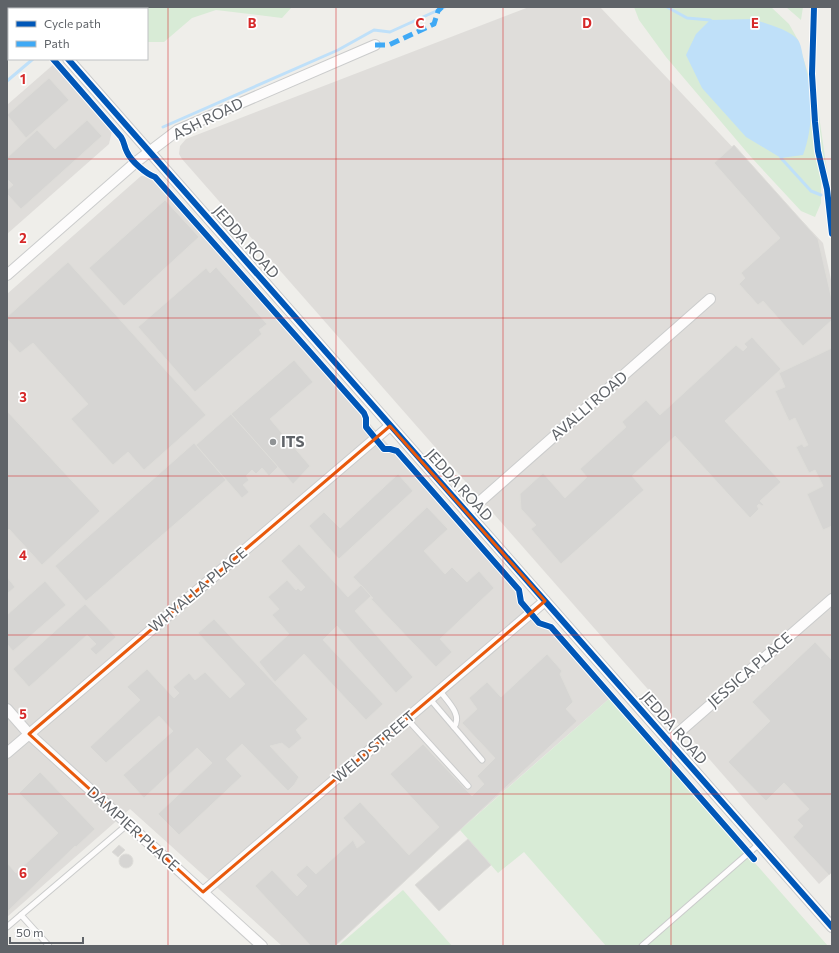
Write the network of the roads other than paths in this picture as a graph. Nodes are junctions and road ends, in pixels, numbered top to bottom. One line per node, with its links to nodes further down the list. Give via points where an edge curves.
1 (375, 45): 3 (street, ASH ROAD, via 178,130)
2 (69, 60): 3 (street, JEDDA ROAD)
3 (150, 151): 4 (street, ASH ROAD); 6 (street, JEDDA ROAD)
4 (7, 275)
5 (710, 299): 7 (street, AVALLI ROAD)
6 (390, 426): 7 (street, JEDDA ROAD); 15 (street, WHYALLA PLACE)
7 (467, 513): 9 (street, JEDDA ROAD)
8 (832, 599): 16 (street, JESSICA PLACE)
9 (545, 601): 10 (street, WELD STREET); 16 (street, JEDDA ROAD)
10 (440, 691): 11 (street, WELD STREET); 14 (lane, via 457,717)
11 (430, 699): 13 (street, WELD STREET); 14 (lane)
12 (7, 709): 15 (street, DAMPIER PLACE)
13 (407, 719): 19 (lane); 22 (street, WELD STREET)
14 (454, 727): 18 (lane)
15 (29, 734): 17 (street, WHYALLA PLACE); 20 (street, DAMPIER PLACE)
16 (669, 742): 21 (street, JEDDA ROAD)
17 (7, 753)
18 (482, 760)
19 (468, 786)
20 (128, 824): 22 (street, DAMPIER PLACE); 23 (lane)
21 (759, 844): 25 (street, JEDDA ROAD); 28 (lane)
22 (203, 892): 27 (street, DAMPIER PLACE)
23 (21, 915): 24 (lane); 26 (lane)
24 (7, 927)
25 (832, 928)
26 (49, 946)
27 (262, 946)
28 (642, 946)

